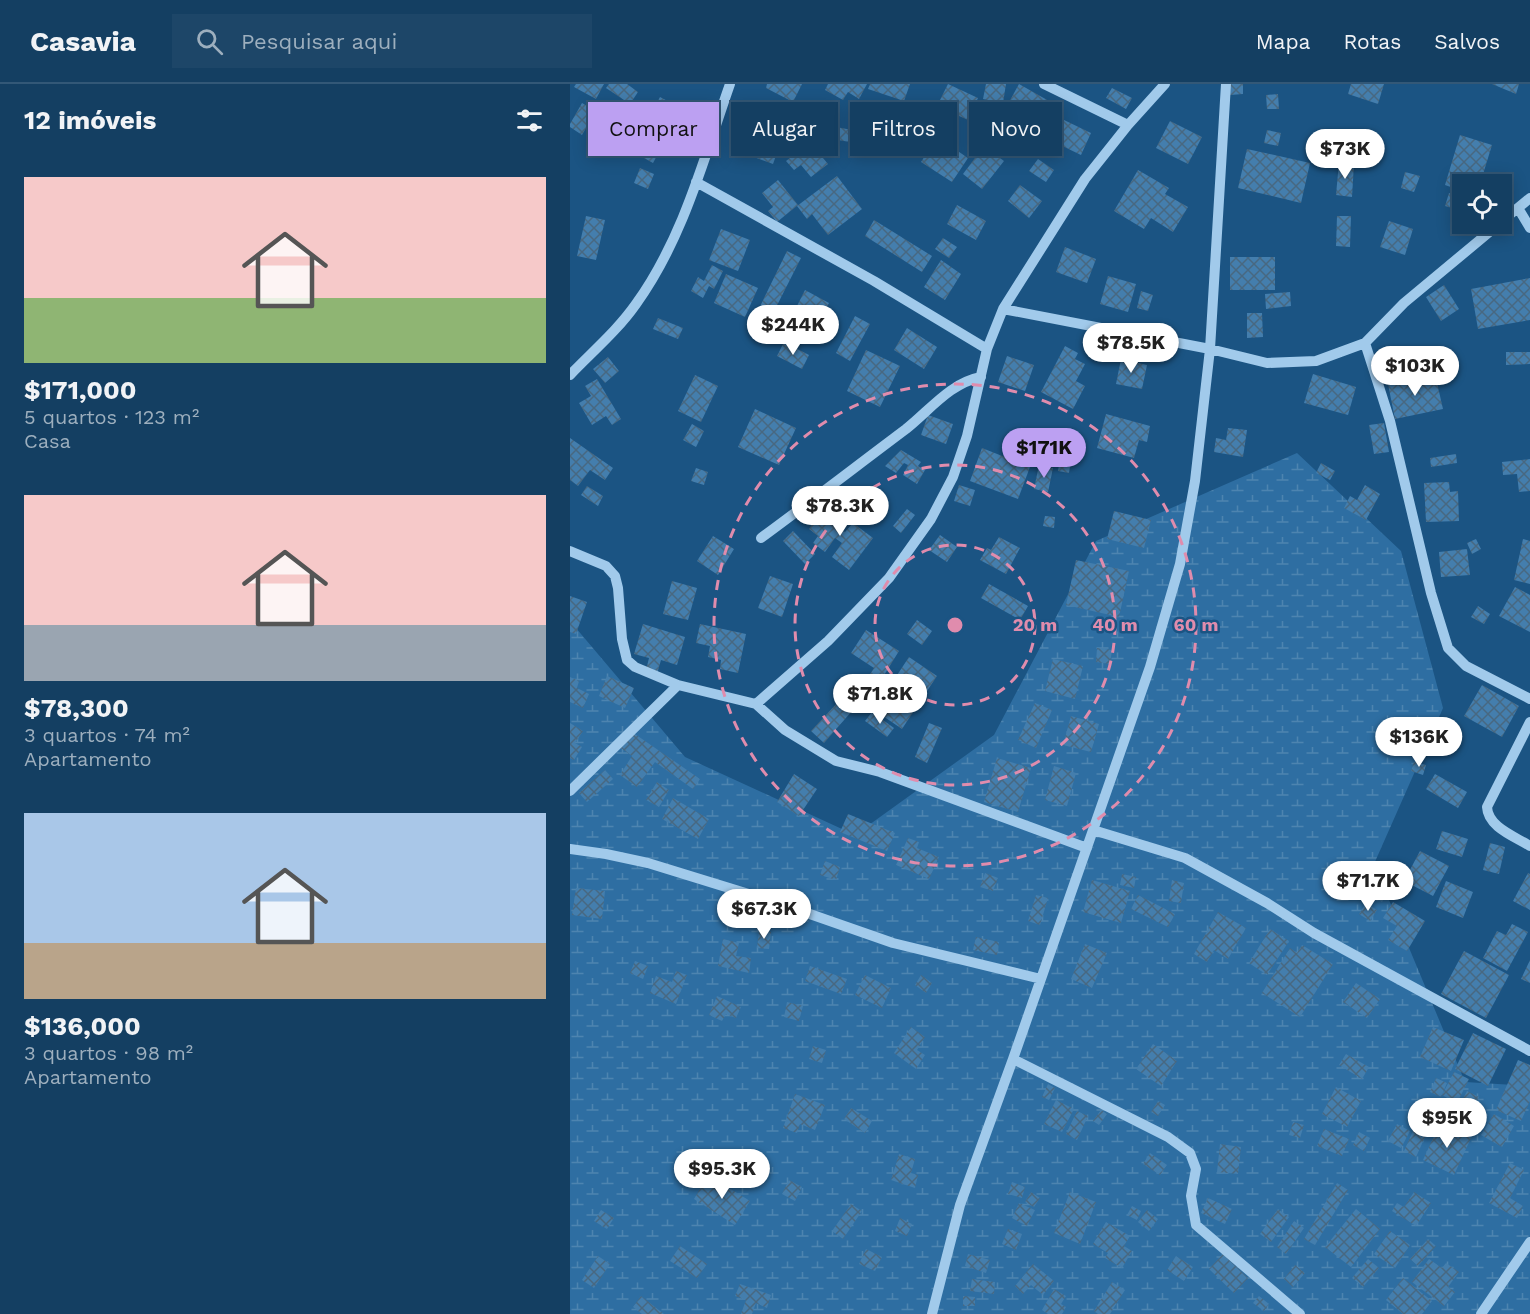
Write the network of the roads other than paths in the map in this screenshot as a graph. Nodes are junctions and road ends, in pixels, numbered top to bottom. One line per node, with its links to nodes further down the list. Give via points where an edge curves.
1 (730, 84): 6 (street)
2 (1044, 84): 5 (street)
3 (1165, 84): 5 (street)
4 (1226, 84): 15 (street)
5 (1128, 126): 12 (street, via 1085,179)
6 (696, 182): 14 (street); 16 (street, via 662,262 637,304)
7 (1530, 198): 8 (street)
8 (1518, 208): 9 (street); 10 (street)
9 (1512, 213)
10 (1530, 228)
11 (1486, 234): 13 (street, via 1404,303)
12 (1003, 309): 14 (street); 15 (street)
13 (1365, 343): 15 (street, via 1316,361 1267,363); 21 (street, via 1390,421 1448,648 1466,666)
14 (987, 349): 17 (street)
15 (1210, 349): 25 (street, via 1196,481 1180,564 1150,666)
16 (570, 375)
17 (981, 377): 18 (street, via 966,380 948,392); 22 (street, via 953,477 931,519 889,578 828,641)
18 (762, 538)
19 (570, 550): 20 (street, via 606,566 615,576 627,660)
20 (678, 685): 22 (street); 24 (street)
21 (1530, 699)
22 (756, 704): 27 (street, via 785,730 836,761 880,772)
23 (1530, 722): 26 (street, via 1487,807 1487,815 1491,822)
24 (570, 791)
25 (1093, 830): 27 (street); 30 (street, via 1185,858)
26 (1530, 846)
27 (1087, 848): 29 (street)
28 (570, 849): 29 (street, via 648,863 893,943)
29 (1041, 979): 31 (street)
30 (1530, 1051)
31 (1013, 1059): 33 (street, via 960,1205); 34 (street, via 1168,1137 1190,1153 1196,1169 1191,1196 1196,1225)
32 (1530, 1242): 35 (street)
33 (932, 1314)
34 (1300, 1314)
35 (1481, 1314)

